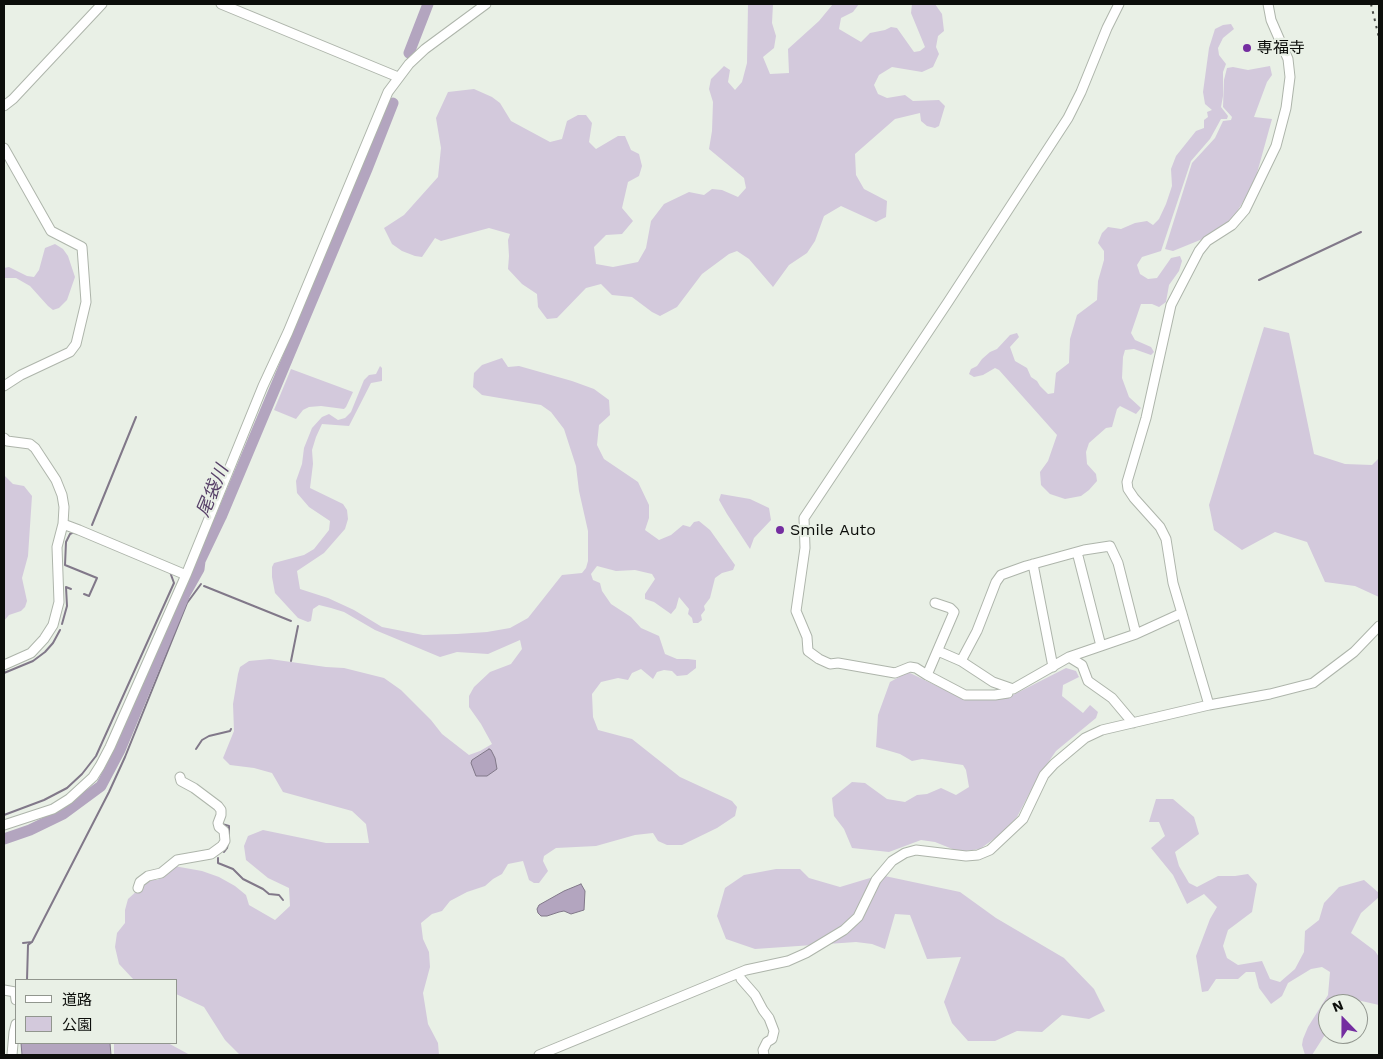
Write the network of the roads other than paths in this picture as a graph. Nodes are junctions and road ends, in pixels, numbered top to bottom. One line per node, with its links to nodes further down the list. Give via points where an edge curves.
1 (102, 4): 7 (street)
2 (221, 4): 6 (street)
3 (486, 4): 6 (street, via 425,49)
4 (1119, 4): 25 (street, via 1068,118 804,518 804,548 796,611 807,637 808,651 830,664 895,673 910,667)
5 (1268, 4): 16 (street, via 1288,59 1290,78 1276,146 1245,210 1232,225 1199,251 1171,305 1128,482 1134,498 1160,527 1166,539)
6 (398, 77): 14 (street, via 388,92)
7 (4, 106)
8 (4, 148): 9 (street, via 51,232 82,247 86,302 76,344 70,352)
9 (4, 386)
10 (4, 438): 11 (street, via 35,448 62,495)
11 (63, 524): 14 (street); 23 (street, via 57,547 59,602 53,626 31,653)
12 (1077, 552): 13 (street); 18 (street, via 1110,546 1118,563); 19 (street)
13 (1033, 564): 22 (street, via 1002,575 996,582); 24 (street)
14 (186, 575): 30 (street, via 110,747 93,776 53,809)
15 (934, 603): 20 (street, via 954,612)
16 (1182, 613): 18 (street); 27 (street)
17 (1379, 626): 27 (street, via 1349,656 1313,683)
18 (1136, 634): 19 (street)
19 (1101, 646): 21 (street)
20 (938, 651): 22 (street); 25 (street)
21 (1068, 657): 24 (street); 28 (street, via 1082,665 1088,681 1112,698)
22 (961, 661): 26 (street, via 993,682)
23 (4, 665)
24 (1053, 666): 26 (street, via 1013,689)
25 (927, 675): 26 (street, via 965,695 1008,693)
26 (1009, 688)
27 (1209, 705): 28 (street)
28 (1133, 724): 35 (street, via 1102,730 1085,738 1054,764 1044,775 1023,819 990,850 966,856 916,850 892,861 876,880 858,917 844,930 797,958 746,970)
29 (180, 777): 31 (street, via 221,810 218,823 224,831 225,841 211,854 177,860 157,875 148,876)
30 (4, 825)
31 (138, 888)
32 (741, 979): 36 (street, via 755,995 774,1031 763,1050)
33 (15, 1028): 34 (street)
34 (12, 1055)
35 (539, 1055)
36 (764, 1055)

